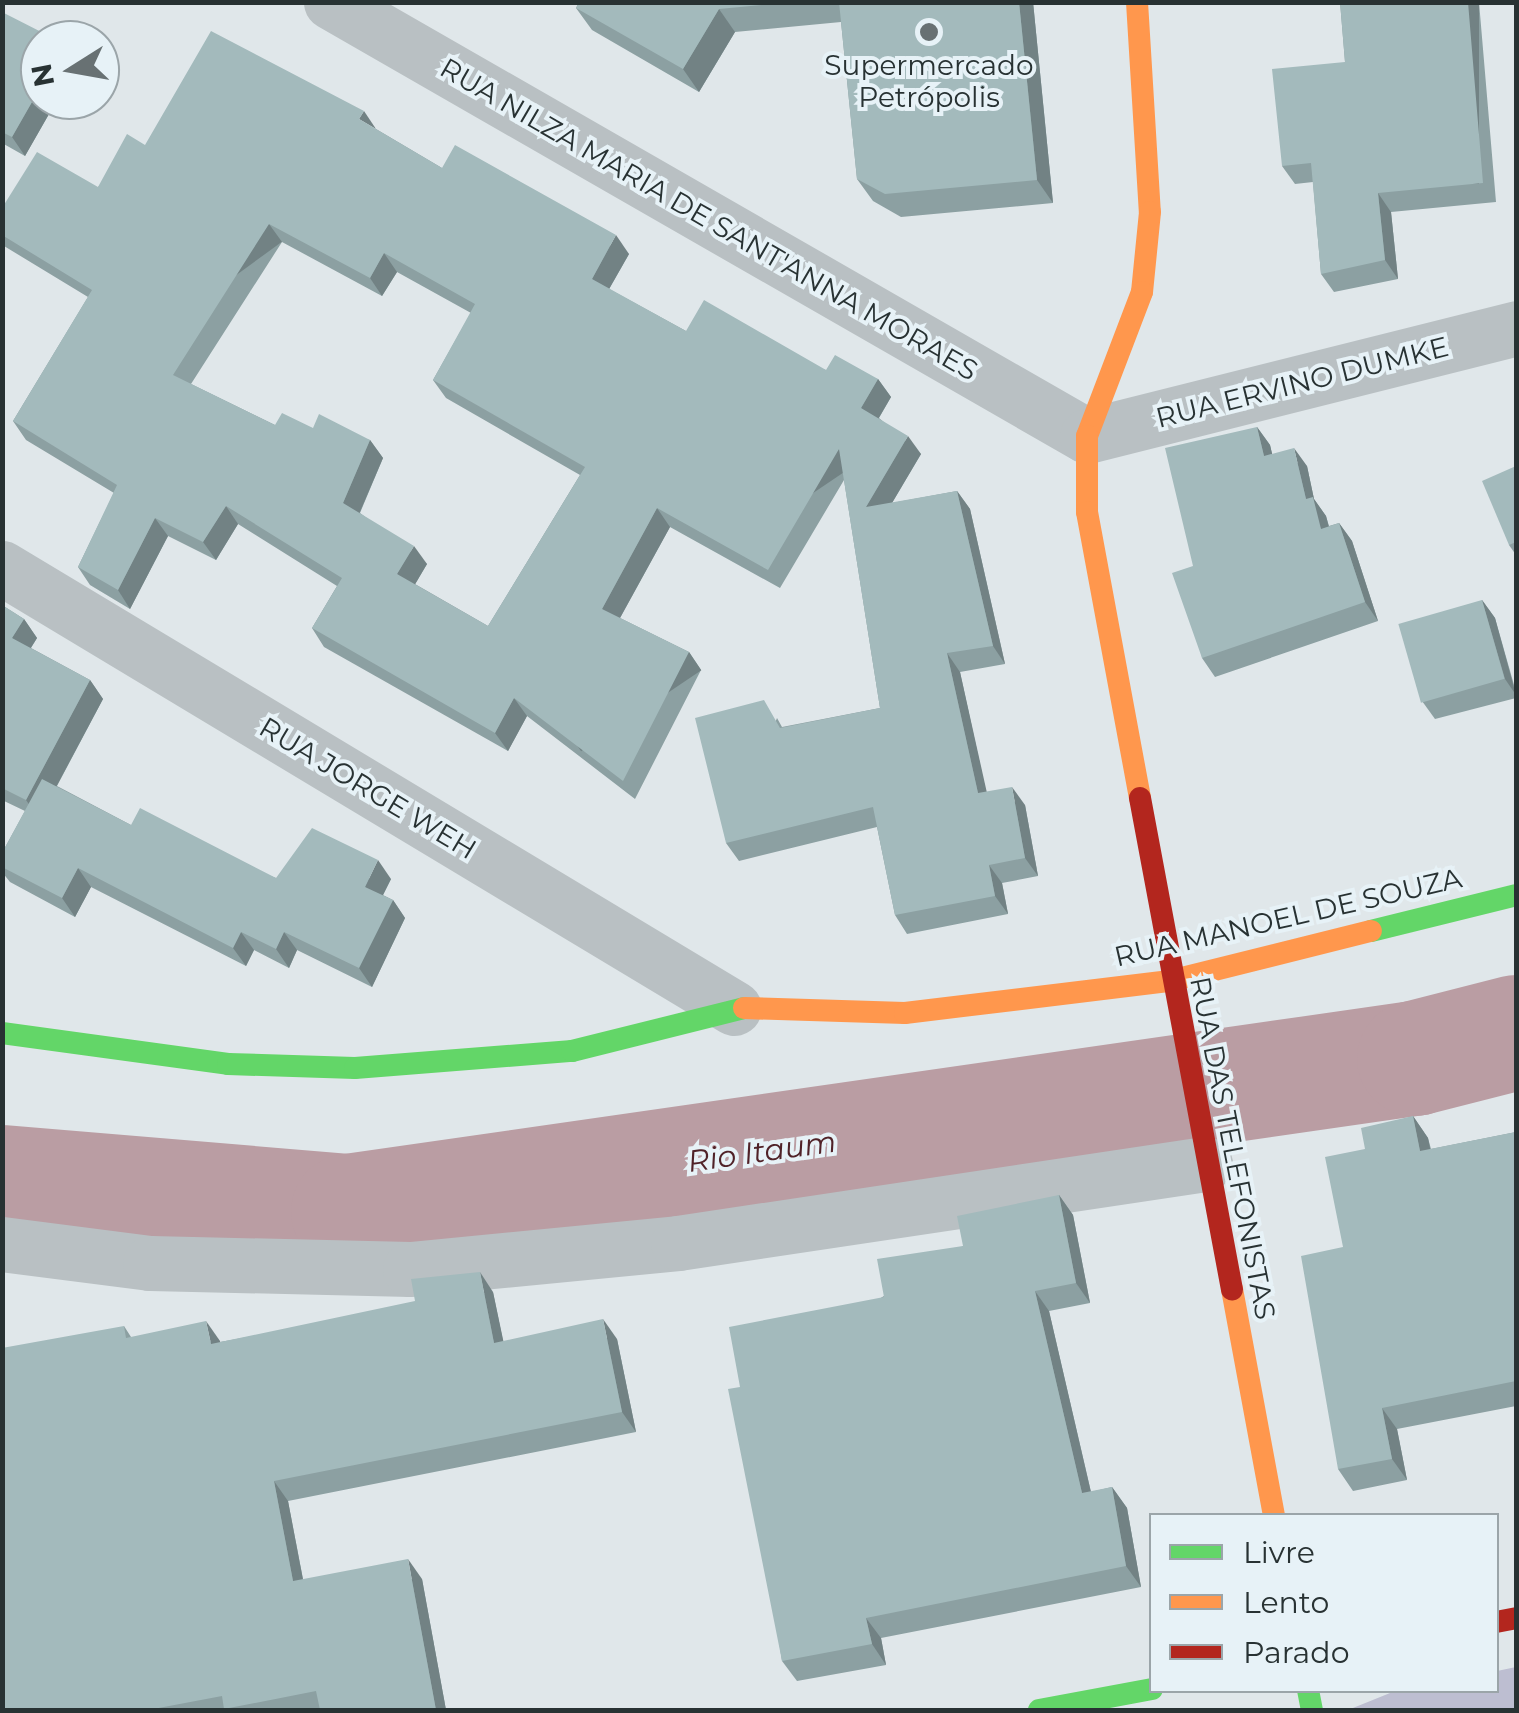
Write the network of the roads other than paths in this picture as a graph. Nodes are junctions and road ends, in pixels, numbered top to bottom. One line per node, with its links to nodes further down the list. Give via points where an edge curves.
1 (331, 2): 4 (street, RUA NILZA MARIA DE SANT'ANNA MORAES)
2 (1137, 2): 4 (street, via 1150,212 1142,292)
3 (1516, 328): 4 (street, RUA ERVINO DUMKE)
4 (1087, 436): 7 (street, RUA DAS TELEFONISTAS, via 1099,608)
5 (2, 568): 8 (street, RUA JORGE WEH)
6 (1516, 895): 7 (street, RUA MANOEL DE SOUZA)
7 (1170, 981): 8 (street, RUA MANOEL DE SOUZA, via 905,1012); 10 (street, RUA DAS TELEFONISTAS)
8 (734, 1008): 9 (street, RUA MANOEL DE SOUZA, via 572,1051 355,1068 228,1064)
9 (2, 1033)
10 (1201, 1146): 11 (street, via 678,1243 410,1269 150,1263); 12 (street, RUA DAS TELEFONISTAS)
11 (2, 1244)
12 (1273, 1513)
13 (1149, 1690): 14 (street)
14 (1039, 1710)

